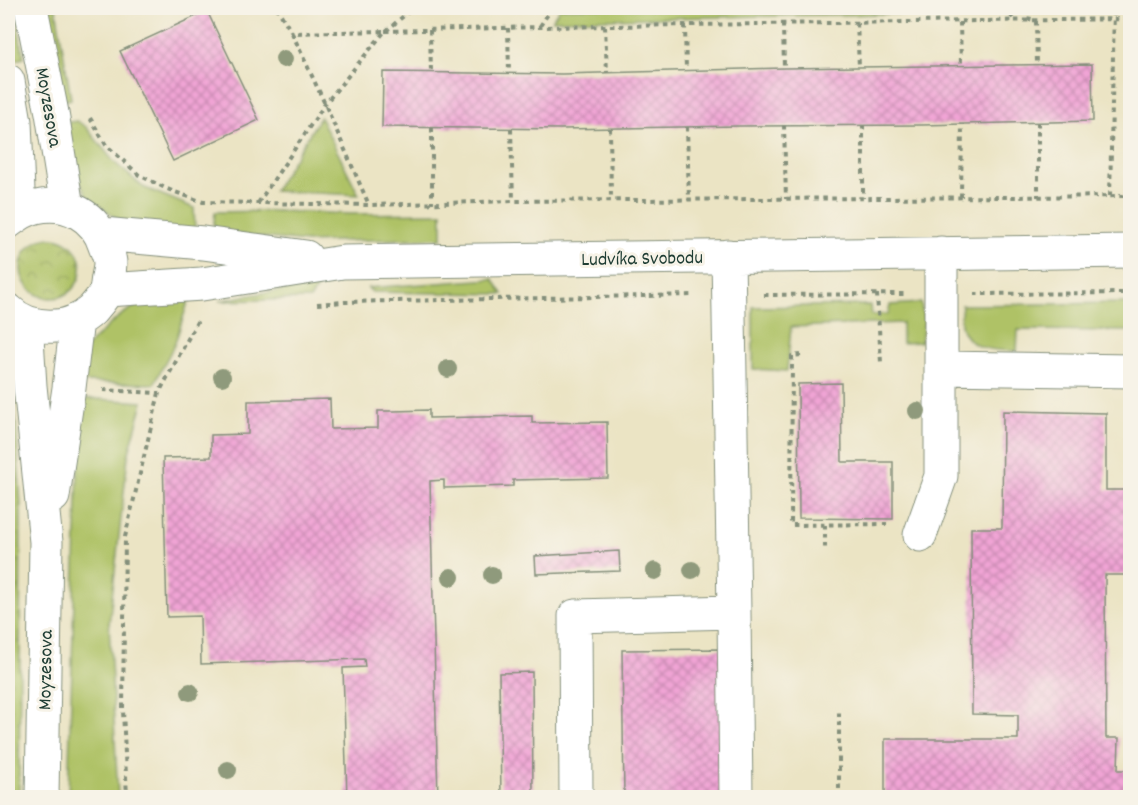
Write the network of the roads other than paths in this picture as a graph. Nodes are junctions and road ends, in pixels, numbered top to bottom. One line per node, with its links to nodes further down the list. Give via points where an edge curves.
1 (31, 8): 3 (street, Moyzesova)
2 (8, 81): 4 (street, Moyzesova, via 15,122)
3 (67, 207): 4 (street, Moyzesova, via 34,207); 5 (street, Moyzesova, via 81,213)
4 (13, 218)
5 (102, 234): 9 (street, Ludvíka Svobodu); 10 (street, Moyzesova, via 111,261)
6 (1131, 251): 7 (street, Ludvíka Svobodu)
7 (941, 253): 8 (street, Ludvíka Svobodu); 13 (street)
8 (728, 256): 9 (street, Ludvíka Svobodu); 17 (street)
9 (343, 262): 10 (street, Ludvíka Svobodu, via 202,284)
10 (106, 290): 12 (street, Moyzesova, via 89,313)
11 (16, 316): 12 (street, Moyzesova, via 42,327); 16 (street, Moyzesova, via 30,386)
12 (77, 320): 16 (street, Moyzesova)
13 (941, 368): 14 (street); 15 (street, via 941,476)
14 (1131, 371)
15 (908, 530)
16 (46, 542): 18 (street, Moyzesova)
17 (734, 612): 19 (street, via 575,616); 20 (street)
18 (42, 798)
19 (576, 798)
20 (736, 798)

